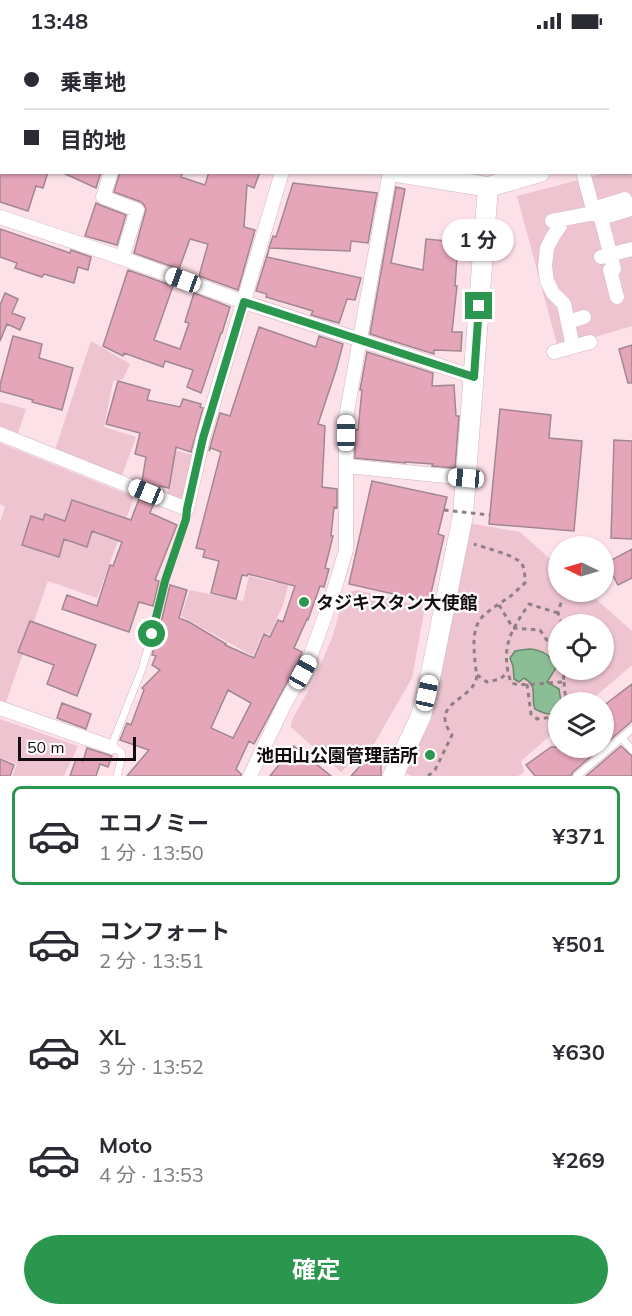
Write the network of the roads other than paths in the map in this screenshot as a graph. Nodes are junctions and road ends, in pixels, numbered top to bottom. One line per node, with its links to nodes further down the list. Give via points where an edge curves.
1 (110, 174): 12 (street, via 103,197 136,210)
2 (281, 174): 14 (street)
3 (390, 174): 17 (street)
4 (413, 174): 7 (street)
5 (531, 174): 7 (street)
6 (584, 174): 8 (street)
7 (488, 183): 21 (street)
8 (597, 215): 11 (street); 16 (street, via 556,221 560,226 547,248 547,281 564,304)
9 (0, 217): 12 (street)
10 (632, 249): 11 (street)
11 (605, 256): 13 (street, via 614,269 609,270)
12 (122, 258): 14 (street)
13 (617, 297)
14 (244, 302): 17 (street); 25 (street, via 203,438)
15 (584, 317): 16 (street)
16 (568, 322): 19 (street)
17 (360, 340): 21 (street); 23 (street, via 346,417)
18 (590, 342): 19 (street)
19 (573, 347): 20 (street)
20 (554, 352)
21 (474, 377): 24 (street)
22 (0, 434): 25 (street)
23 (346, 466): 24 (street); 32 (street, via 346,550 332,597 309,660)
24 (466, 478): 33 (street, via 463,515 427,693 421,716)
25 (187, 509): 29 (lane, via 142,669)
26 (0, 708): 29 (street)
27 (632, 729): 28 (lane)
28 (622, 738): 30 (lane); 34 (lane)
29 (111, 747): 31 (lane, via 122,756)
30 (632, 750)
31 (117, 776)
32 (250, 776)
33 (393, 776)
34 (577, 776)

